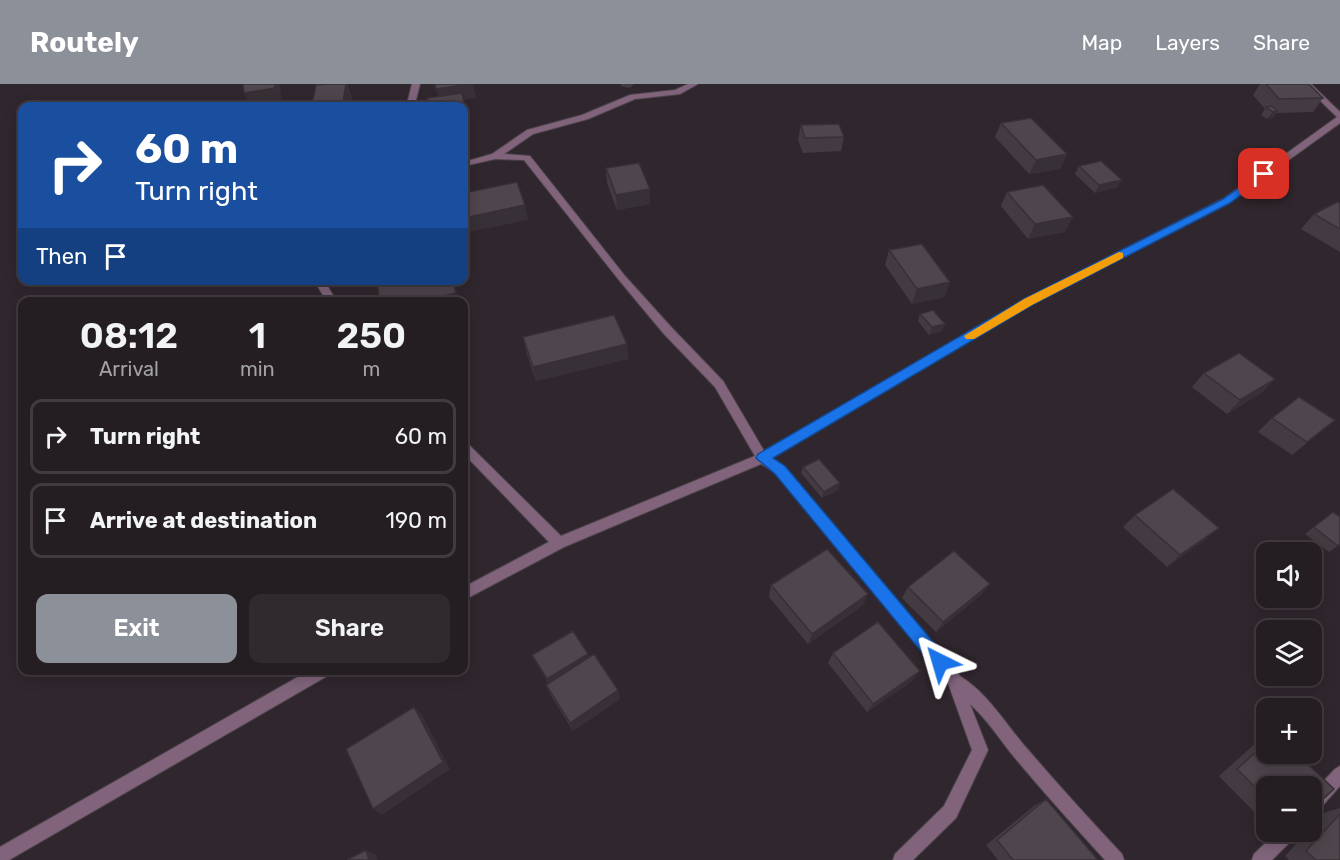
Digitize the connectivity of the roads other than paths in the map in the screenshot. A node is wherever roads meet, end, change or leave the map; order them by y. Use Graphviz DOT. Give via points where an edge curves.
graph roads {
  1 [pos="416,84"];
  2 [pos="694,84"];
  3 [pos="1306,84"];
  4 [pos="412,102"];
  5 [pos="1340,118"];
  6 [pos="495,156"];
  7 [pos="468,162"];
  8 [pos="468,451"];
  9 [pos="762,458"];
  10 [pos="559,543"];
  11 [pos="468,592"];
  12 [pos="315,675"];
  13 [pos="954,679"];
  14 [pos="1340,774"];
  15 [pos="1322,794"];
  16 [pos="1277,842"];
  17 [pos="0,856"];
  18 [pos="901,860"];
  19 [pos="1116,860"];
  20 [pos="1260,860"];
  1 -- 4 [label="street"];
  2 -- 6 [label="street" via="677,92 633,97 585,117 541,128"];
  3 -- 5 [label="street"];
  5 -- 9 [label="street" via="1226,201 1028,302"];
  6 -- 7 [label="street"];
  6 -- 9 [label="street" via="527,158 622,278 719,384"];
  8 -- 10 [label="street"];
  9 -- 10 [label="street"];
  9 -- 13 [label="street" via="780,470"];
  10 -- 11 [label="street"];
  12 -- 17 [label="street"];
  13 -- 18 [label="street" via="980,750 951,812"];
  13 -- 19 [label="street" via="989,711 1051,789"];
  14 -- 15 [label="street"];
  16 -- 20 [label="street"];
}
